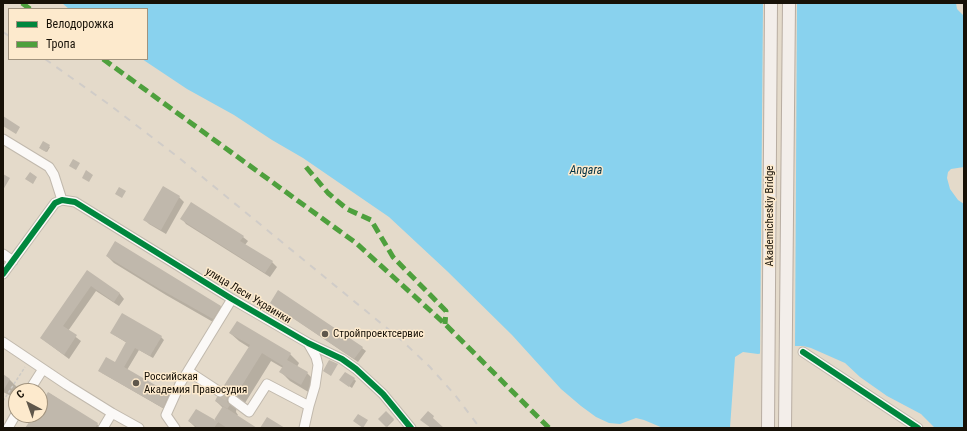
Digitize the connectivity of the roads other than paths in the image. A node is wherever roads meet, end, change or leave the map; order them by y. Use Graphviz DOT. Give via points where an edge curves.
graph roads {
  1 [pos="771,3"];
  2 [pos="788,3"];
  3 [pos="3,139"];
  4 [pos="62,200"];
  5 [pos="3,254"];
  6 [pos="13,260"];
  7 [pos="3,274"];
  8 [pos="232,299"];
  9 [pos="3,342"];
  10 [pos="308,343"];
  11 [pos="803,352"];
  12 [pos="43,369"];
  13 [pos="188,371"];
  14 [pos="34,383"];
  15 [pos="220,392"];
  16 [pos="233,400"];
  17 [pos="309,406"];
  18 [pos="112,413"];
  19 [pos="103,428"];
  20 [pos="139,428"];
  21 [pos="175,428"];
  22 [pos="304,428"];
  23 [pos="411,428"];
  24 [pos="768,428"];
  25 [pos="785,428"];
  26 [pos="918,428"];
  1 -- 24 [label="main road, Akademicheskiy Bridge"];
  2 -- 25 [label="main road, Akademicheskiy Bridge"];
  3 -- 4 [label="street" via="49,167"];
  4 -- 6 [label="street" via="56,203"];
  4 -- 8 [label="street, улица Леси Украинки" via="75,202"];
  5 -- 6 [label="street"];
  6 -- 7 [label="street"];
  8 -- 10 [label="street, улица Леси Украинки"];
  8 -- 13 [label="street"];
  9 -- 12 [label="street"];
  10 -- 17 [label="street" via="318,365"];
  10 -- 23 [label="street, улица Леси Украинки" via="342,359 356,369 383,394"];
  11 -- 26 [label="street"];
  12 -- 14 [label="street"];
  12 -- 18 [label="street"];
  13 -- 15 [label="street"];
  13 -- 21 [label="street" via="166,415"];
  16 -- 17 [label="street" via="249,412 267,384"];
  17 -- 22 [label="street"];
  18 -- 19 [label="street"];
  18 -- 20 [label="street"];
}
